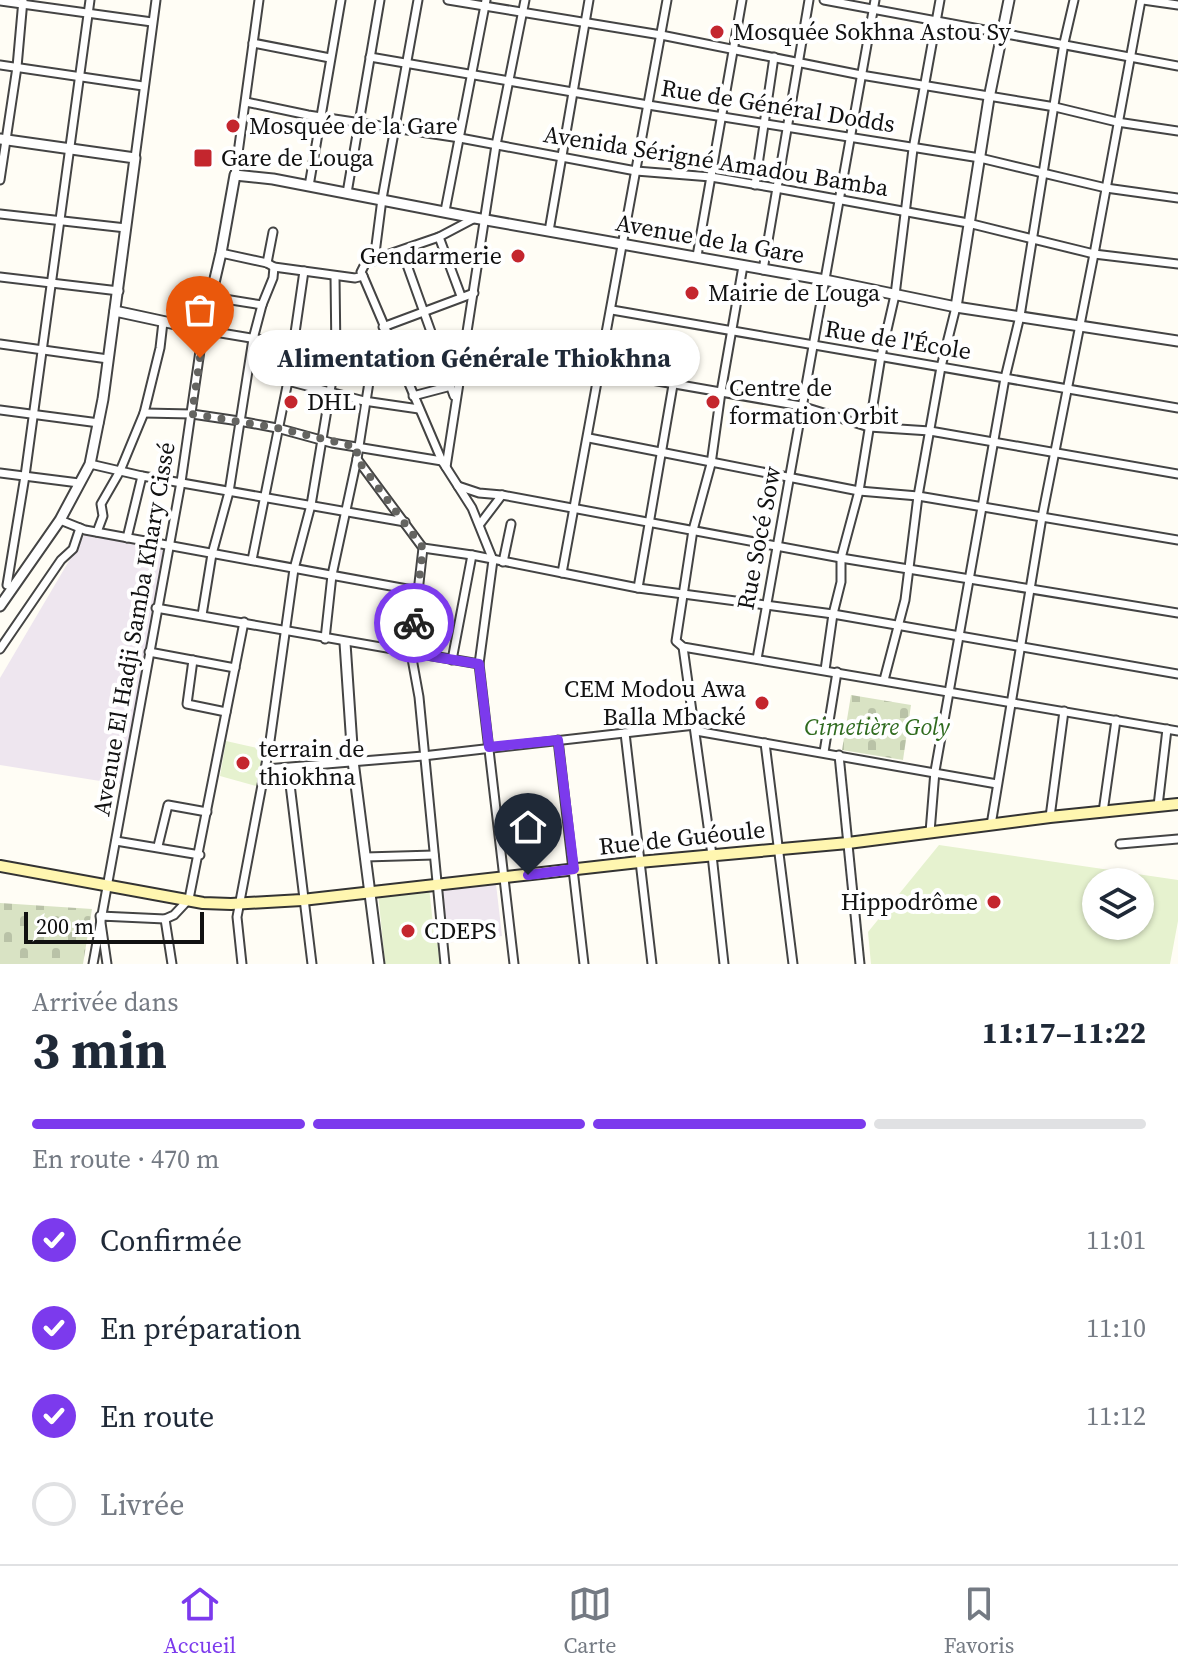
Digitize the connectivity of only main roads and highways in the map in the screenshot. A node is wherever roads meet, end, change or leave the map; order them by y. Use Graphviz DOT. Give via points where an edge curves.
graph roads {
  1 [pos="1178,804"];
  2 [pos="0,866"];
  1 -- 2 [label="main road, Rue de Guéoule" via="302,900 203,903"];
}
